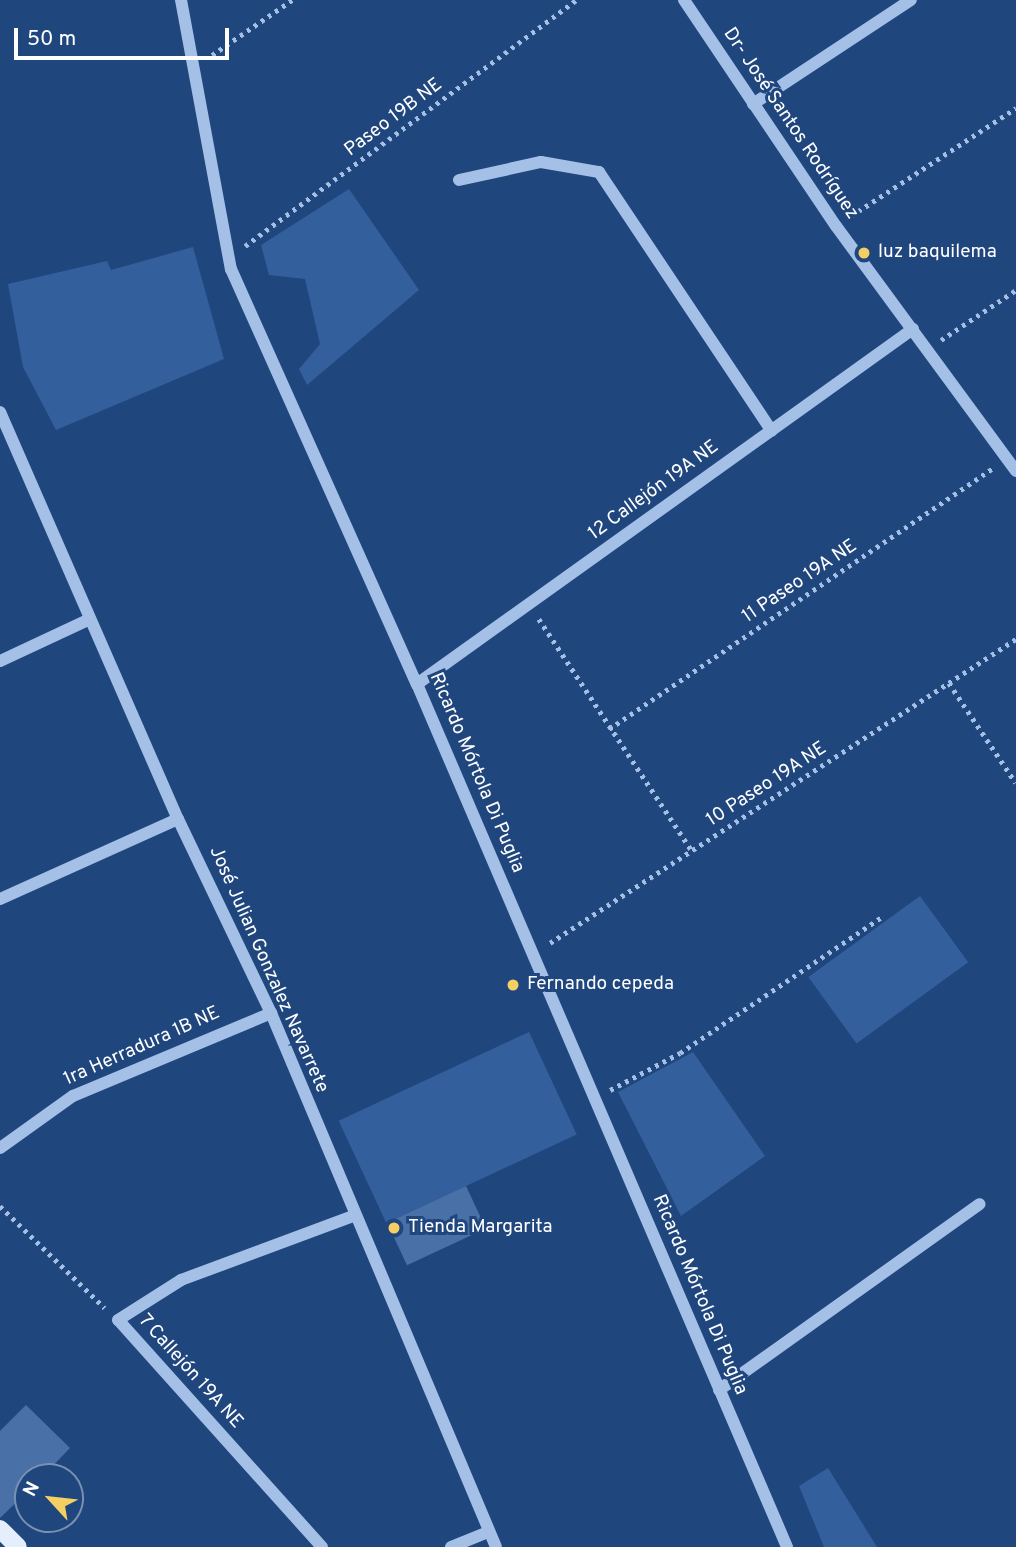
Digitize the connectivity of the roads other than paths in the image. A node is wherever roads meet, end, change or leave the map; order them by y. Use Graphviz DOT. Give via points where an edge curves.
graph roads {
  1 [pos="181,0"];
  2 [pos="684,0"];
  3 [pos="911,0"];
  4 [pos="753,104"];
  5 [pos="459,180"];
  6 [pos="913,329"];
  7 [pos="0,412"];
  8 [pos="772,431"];
  9 [pos="1016,471"];
  10 [pos="88,620"];
  11 [pos="0,661"];
  12 [pos="417,684"];
  13 [pos="178,819"];
  14 [pos="0,899"];
  15 [pos="271,1013"];
  16 [pos="0,1148"];
  17 [pos="980,1204"];
  18 [pos="353,1216"];
  19 [pos="719,1390"];
  20 [pos="0,1529"];
  21 [pos="488,1532"];
  22 [pos="18,1547"];
  23 [pos="322,1547"];
  24 [pos="451,1547"];
  25 [pos="496,1547"];
  26 [pos="787,1547"];
  1 -- 12 [label="street, Ricardo Mórtola Di Puglia" via="229,258"];
  2 -- 4 [label="street, Dr- José Santos Rodríguez"];
  3 -- 4 [label="street"];
  4 -- 6 [label="street, Dr- José Santos Rodríguez"];
  5 -- 8 [label="street" via="541,162 590,166 604,176"];
  6 -- 8 [label="street, 12 Callejón 19A NE"];
  6 -- 9 [label="street, Dr- José Santos Rodríguez"];
  7 -- 10 [label="street, José Julian Gonzalez Navarrete"];
  8 -- 12 [label="street, 12 Callejón 19A NE"];
  10 -- 11 [label="street"];
  10 -- 13 [label="street, José Julian Gonzalez Navarrete"];
  12 -- 19 [label="street, Ricardo Mórtola Di Puglia"];
  13 -- 14 [label="street"];
  13 -- 15 [label="street, José Julian Gonzalez Navarrete"];
  15 -- 16 [label="street, 1ra Herradura 1B NE" via="73,1096"];
  15 -- 18 [label="street, José Julian Gonzalez Navarrete"];
  17 -- 19 [label="street"];
  18 -- 21 [label="street, José Julian Gonzalez Navarrete"];
  18 -- 23 [label="street, 7 Callejón 19A NE" via="181,1280 118,1320"];
  19 -- 26 [label="street, Ricardo Mórtola Di Puglia"];
  20 -- 22 [label="main road"];
  21 -- 24 [label="street"];
  21 -- 25 [label="street, José Julian Gonzalez Navarrete"];
}
